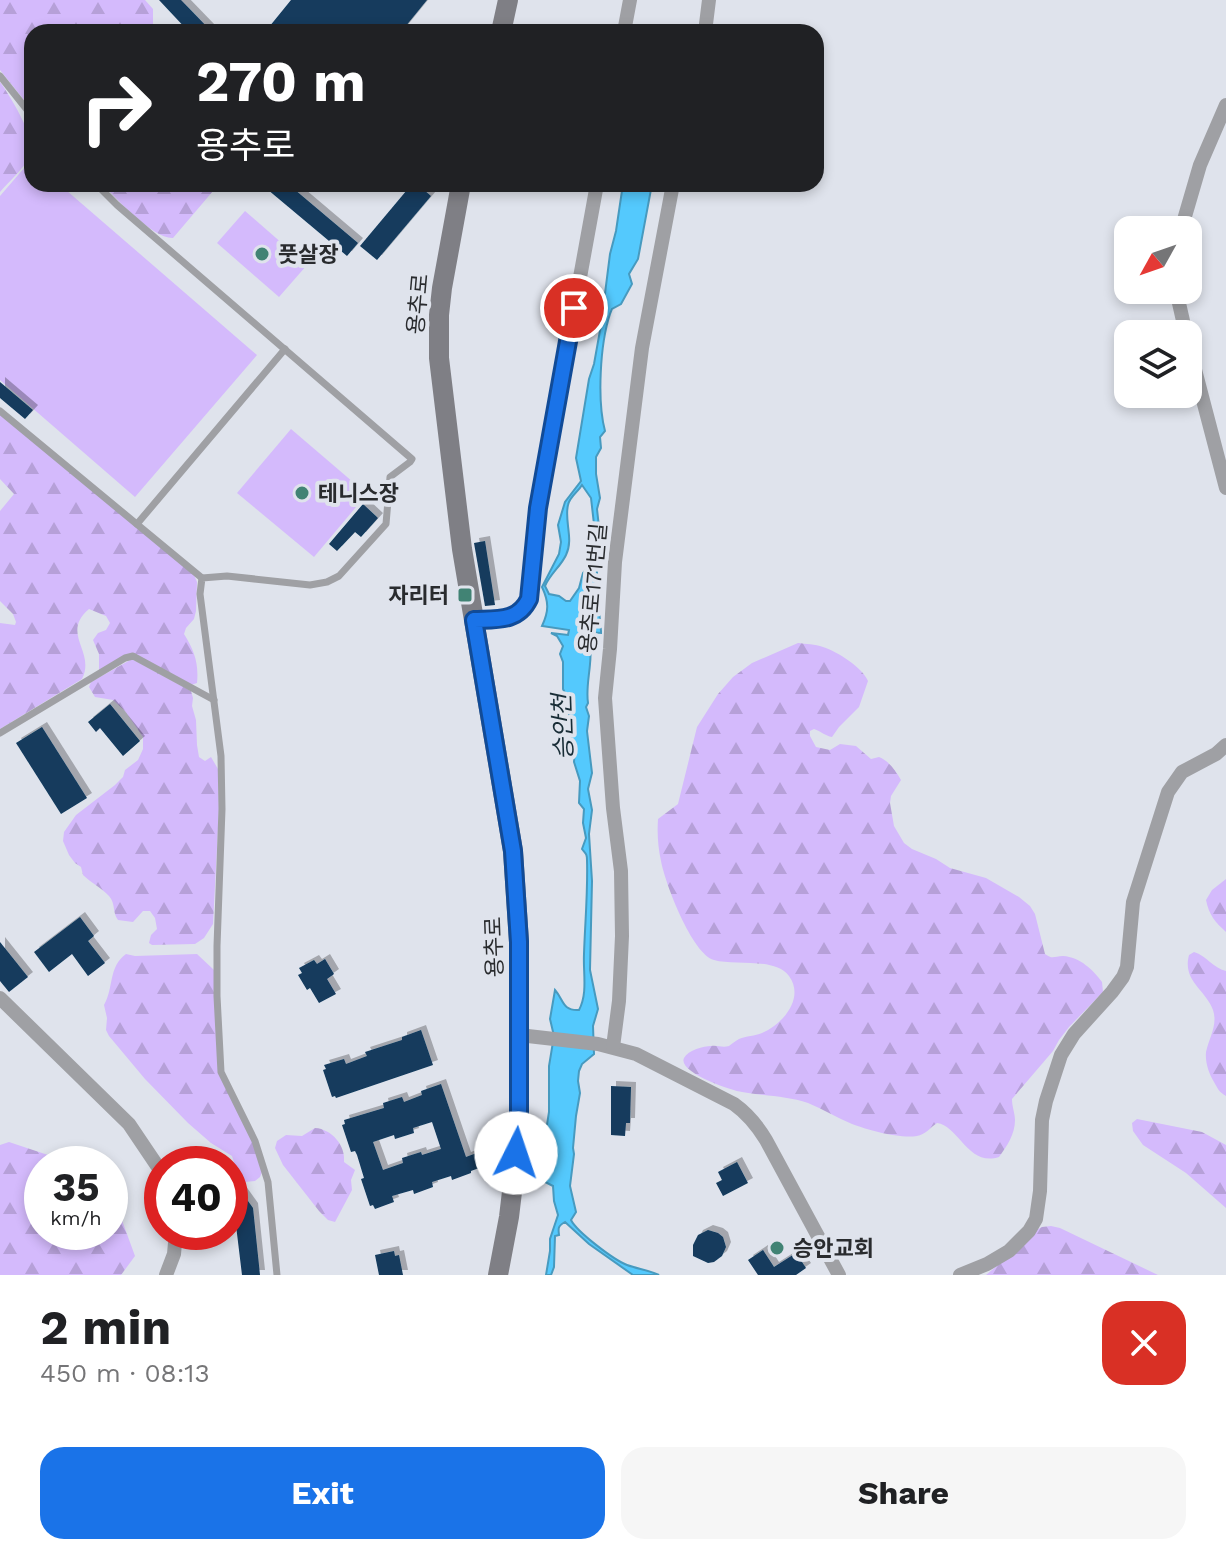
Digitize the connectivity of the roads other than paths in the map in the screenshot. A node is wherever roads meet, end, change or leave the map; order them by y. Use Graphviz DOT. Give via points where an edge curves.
graph roads {
  1 [pos="508,0"];
  2 [pos="630,0"];
  3 [pos="709,0"];
  4 [pos="503,24"];
  5 [pos="626,24"];
  6 [pos="706,24"];
  7 [pos="0,76"];
  8 [pos="1226,105"];
  9 [pos="24,106"];
  10 [pos="104,192"];
  11 [pos="460,192"];
  12 [pos="596,192"];
  13 [pos="671,192"];
  14 [pos="1185,216"];
  15 [pos="285,349"];
  16 [pos="1202,396"];
  17 [pos="0,411"];
  18 [pos="1226,488"];
  19 [pos="137,524"];
  20 [pos="202,578"];
  21 [pos="474,620"];
  22 [pos="214,700"];
  23 [pos="0,733"];
  24 [pos="1226,745"];
  25 [pos="0,998"];
  26 [pos="527,1036"];
  27 [pos="605,1045"];
  28 [pos="144,1148"];
  29 [pos="174,1250"];
  30 [pos="166,1275"];
  31 [pos="277,1275"];
  32 [pos="498,1275"];
  33 [pos="839,1275"];
  34 [pos="960,1275"];
  1 -- 4 [label="street"];
  2 -- 5 [label="street"];
  3 -- 6 [label="street"];
  7 -- 9 [label="lane"];
  8 -- 14 [label="street"];
  10 -- 15 [label="lane"];
  11 -- 21 [label="street, 용추로" via="438,336"];
  12 -- 21 [label="street" via="538,508 529,599 516,615"];
  13 -- 27 [label="street, 용추로171번길" via="642,348 615,562 605,698 621,871 622,949 619,1001"];
  15 -- 19 [label="lane"];
  15 -- 20 [label="lane" via="412,459 390,477 386,524 334,579 310,585"];
  16 -- 18 [label="street"];
  17 -- 19 [label="lane"];
  19 -- 20 [label="lane"];
  20 -- 22 [label="lane"];
  21 -- 26 [label="street, 용추로" via="513,851"];
  22 -- 23 [label="lane" via="133,656"];
  22 -- 31 [label="lane" via="222,796 217,946 221,1072 255,1141 268,1182"];
  24 -- 34 [label="street" via="1182,772 1168,792 1133,902 1123,977 1061,1055 1042,1120 1036,1219 1009,1251"];
  25 -- 28 [label="street" via="121,1116"];
  26 -- 27 [label="street"];
  26 -- 32 [label="street, 용추로"];
  27 -- 33 [label="street" via="636,1054 750,1117"];
  29 -- 30 [label="street"];
}
